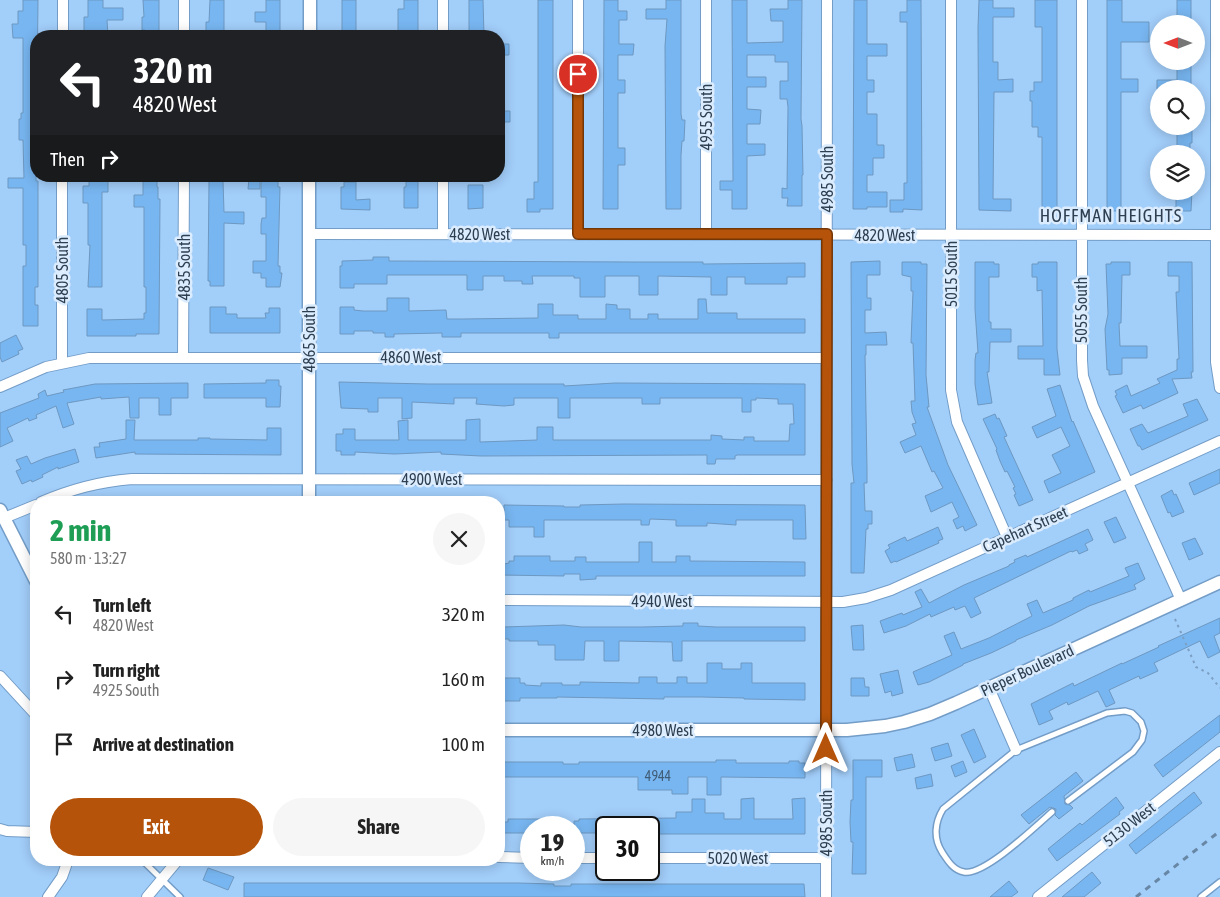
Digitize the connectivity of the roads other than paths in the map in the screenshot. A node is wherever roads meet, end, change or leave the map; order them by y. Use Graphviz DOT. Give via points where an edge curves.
graph roads {
  1 [pos="63,0"];
  2 [pos="184,0"];
  3 [pos="310,0"];
  4 [pos="443,0"];
  5 [pos="578,0"];
  6 [pos="706,0"];
  7 [pos="827,0"];
  8 [pos="951,0"];
  9 [pos="1082,0"];
  10 [pos="1216,0"];
  11 [pos="63,30"];
  12 [pos="184,30"];
  13 [pos="310,30"];
  14 [pos="443,30"];
  15 [pos="62,182"];
  16 [pos="184,182"];
  17 [pos="309,182"];
  18 [pos="443,182"];
  19 [pos="309,234"];
  20 [pos="443,234"];
  21 [pos="578,234"];
  22 [pos="706,234"];
  23 [pos="827,234"];
  24 [pos="951,235"];
  25 [pos="1081,235"];
  26 [pos="1218,235"];
  27 [pos="184,357"];
  28 [pos="309,357"];
  29 [pos="826,358"];
  30 [pos="62,363"];
  31 [pos="0,387"];
  32 [pos="1220,388"];
  33 [pos="1220,441"];
  34 [pos="309,479"];
  35 [pos="827,480"];
  36 [pos="1128,483"];
  37 [pos="55,496"];
  38 [pos="309,496"];
  39 [pos="30,507"];
  40 [pos="2,514"];
  41 [pos="1007,538"];
  42 [pos="30,569"];
  43 [pos="1220,582"];
  44 [pos="505,600"];
  45 [pos="1181,600"];
  46 [pos="826,601"];
  47 [pos="0,676"];
  48 [pos="989,688"];
  49 [pos="30,708"];
  50 [pos="505,730"];
  51 [pos="827,730"];
  52 [pos="1016,750"];
  53 [pos="1220,752"];
  54 [pos="1068,801"];
  55 [pos="1052,812"];
  56 [pos="0,829"];
  57 [pos="30,832"];
  58 [pos="505,858"];
  59 [pos="520,858"];
  60 [pos="660,858"];
  61 [pos="826,858"];
  62 [pos="66,866"];
  63 [pos="148,866"];
  64 [pos="173,866"];
  65 [pos="161,880"];
  66 [pos="1220,882"];
  67 [pos="48,897"];
  68 [pos="147,897"];
  69 [pos="180,897"];
  70 [pos="826,897"];
  71 [pos="1038,897"];
  72 [pos="1201,897"];
  1 -- 11 [label="street"];
  2 -- 12 [label="street"];
  3 -- 13 [label="street"];
  4 -- 14 [label="street"];
  5 -- 21 [label="street"];
  6 -- 22 [label="street, 4955 South"];
  7 -- 23 [label="street, 4985 South"];
  8 -- 24 [label="street, 5015 South"];
  9 -- 25 [label="street, 5055 South"];
  10 -- 26 [label="street"];
  15 -- 30 [label="street, 4805 South"];
  16 -- 27 [label="street, 4835 South"];
  17 -- 19 [label="street, 4865 South"];
  18 -- 20 [label="street"];
  19 -- 20 [label="street, 4820 West"];
  19 -- 28 [label="street, 4865 South"];
  20 -- 21 [label="street, 4820 West"];
  21 -- 22 [label="street, 4820 West"];
  22 -- 23 [label="street, 4820 West"];
  23 -- 24 [label="street, 4820 West"];
  23 -- 29 [label="street, 4985 South"];
  24 -- 25 [label="street, 4820 West"];
  24 -- 41 [label="street, 5015 South" via="950,390 968,448"];
  25 -- 26 [label="street, 4820 West"];
  25 -- 36 [label="street, 5055 South" via="1083,376"];
  26 -- 32 [label="street" via="1216,362"];
  27 -- 28 [label="street, 4860 West"];
  27 -- 30 [label="street, 4860 West" via="89,358"];
  28 -- 29 [label="street, 4860 West"];
  28 -- 34 [label="street, 4865 South"];
  29 -- 35 [label="street, 4985 South"];
  30 -- 31 [label="street, 4860 West"];
  33 -- 36 [label="street, Capehart Street"];
  34 -- 35 [label="street, 4900 West"];
  34 -- 37 [label="street, 4900 West" via="123,480 96,483"];
  34 -- 38 [label="street, 4865 South"];
  35 -- 46 [label="street, 4985 South"];
  36 -- 41 [label="street, Capehart Street"];
  36 -- 45 [label="street, 5055 South"];
  39 -- 40 [label="street"];
  40 -- 42 [label="street"];
  41 -- 46 [label="street, Capehart Street" via="891,590 843,602"];
  43 -- 45 [label="street, Pieper Boulevard"];
  44 -- 46 [label="street, 4940 West"];
  45 -- 48 [label="street, Pieper Boulevard"];
  46 -- 51 [label="street, 4985 South"];
  47 -- 49 [label="street"];
  48 -- 51 [label="street, Pieper Boulevard" via="904,722"];
  48 -- 52 [label="street"];
  50 -- 51 [label="street, 4980 West"];
  51 -- 61 [label="street, 4985 South"];
  52 -- 54 [label="lane" via="1107,713 1132,713 1141,722 1142,740 1133,752"];
  52 -- 55 [label="lane" via="943,808 937,819 936,835 940,850 953,868 965,873 976,871 992,862"];
  53 -- 71 [label="street, 5130 West"];
  56 -- 57 [label="street"];
  58 -- 59 [label="street"];
  60 -- 61 [label="street, 5020 West"];
  61 -- 70 [label="street, 4985 South"];
  62 -- 67 [label="street"];
  63 -- 65 [label="lane"];
  64 -- 65 [label="street"];
  65 -- 68 [label="street"];
  65 -- 69 [label="lane"];
  66 -- 72 [label="lane"];
}
